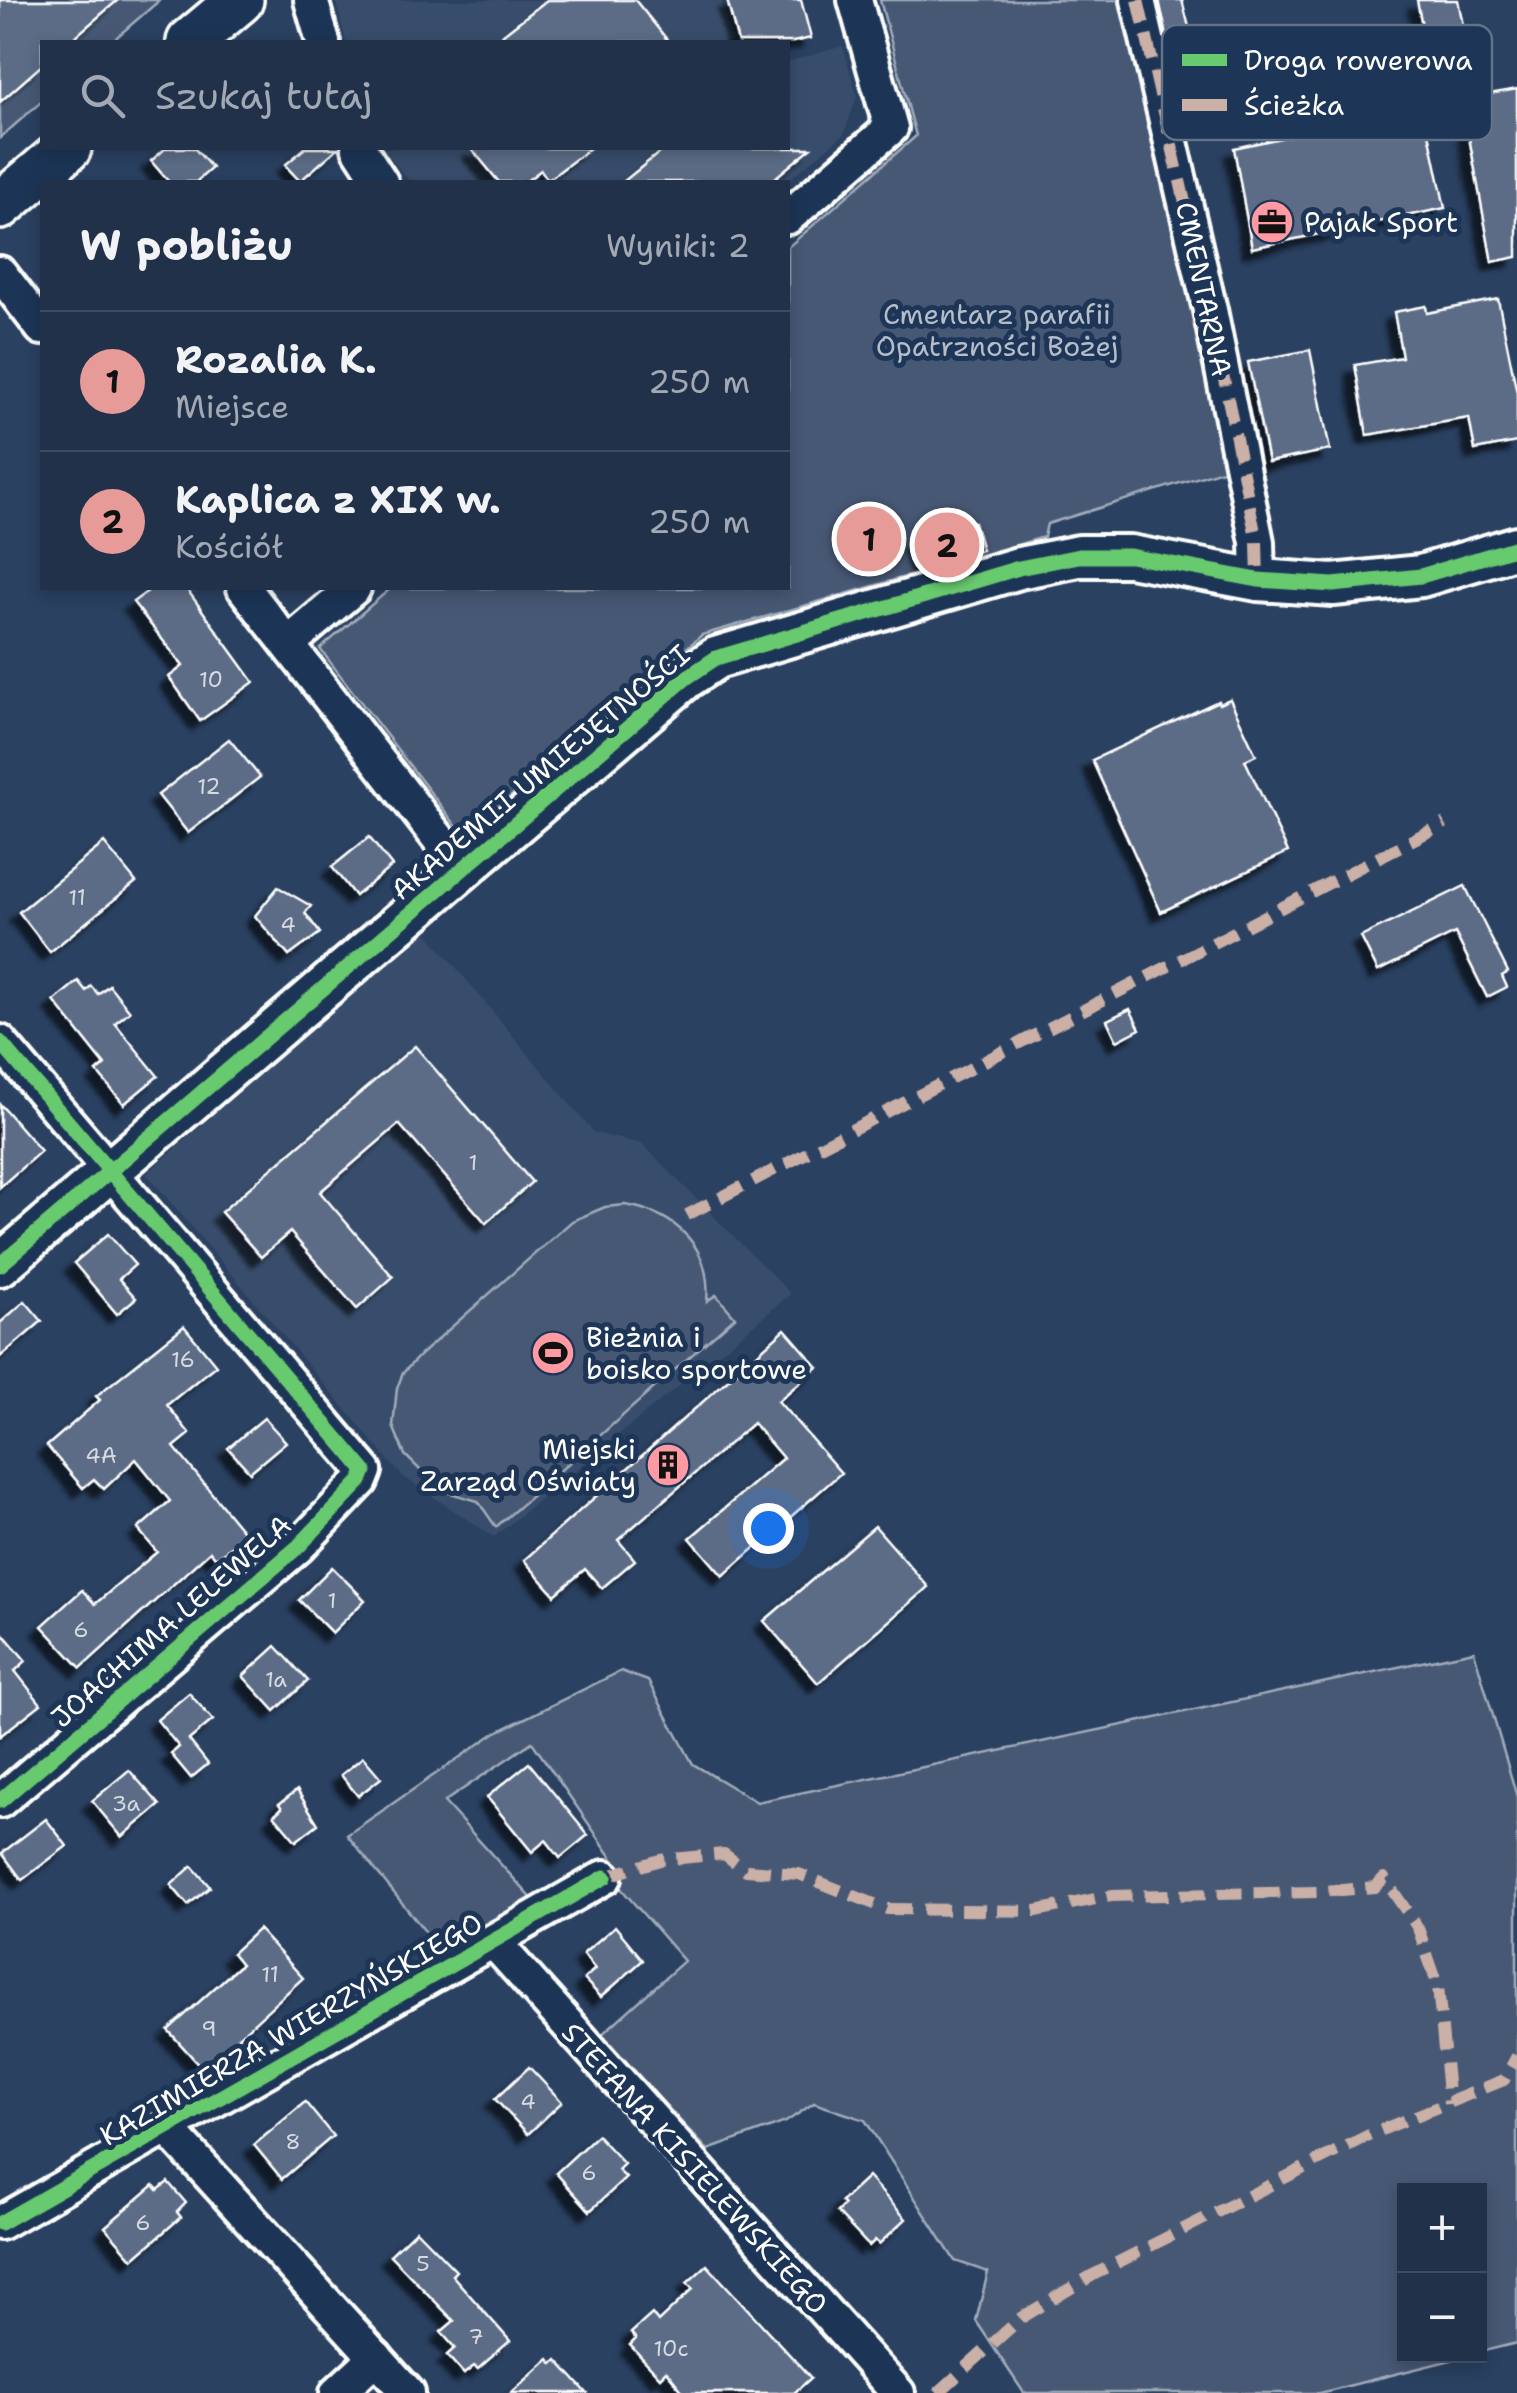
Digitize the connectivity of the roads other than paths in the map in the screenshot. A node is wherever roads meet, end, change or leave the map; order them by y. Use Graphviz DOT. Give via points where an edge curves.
graph roads {
  1 [pos="240,0"];
  2 [pos="311,0"];
  3 [pos="856,0"];
  4 [pos="1138,0"];
  5 [pos="192,40"];
  6 [pos="321,40"];
  7 [pos="1162,104"];
  8 [pos="1170,140"];
  9 [pos="66,150"];
  10 [pos="360,150"];
  11 [pos="380,180"];
  12 [pos="0,206"];
  13 [pos="790,215"];
  14 [pos="0,273"];
  15 [pos="40,325"];
  16 [pos="1517,547"];
  17 [pos="1258,580"];
  18 [pos="246,590"];
  19 [pos="352,590"];
  20 [pos="288,644"];
  21 [pos="463,870"];
  22 [pos="0,1042"];
  23 [pos="109,1170"];
  24 [pos="0,1265"];
  25 [pos="0,1802"];
  26 [pos="605,1876"];
  27 [pos="494,1942"];
  28 [pos="167,2128"];
  29 [pos="0,2224"];
  30 [pos="376,2356"];
  31 [pos="337,2393"];
  32 [pos="408,2393"];
  33 [pos="898,2393"];
  1 -- 5 [label="main road"];
  2 -- 6 [label="street"];
  3 -- 13 [label="street" via="890,128"];
  4 -- 7 [label="street, CMENTARNA"];
  8 -- 17 [label="street, CMENTARNA" via="1257,542"];
  9 -- 12 [label="main road"];
  10 -- 11 [label="street"];
  14 -- 15 [label="street"];
  16 -- 17 [label="street, AKADEMII UMIEJĘTNOŚCI" via="1372,584"];
  17 -- 21 [label="street, AKADEMII UMIEJĘTNOŚCI" via="1130,556 1079,556 752,644 686,678"];
  18 -- 20 [label="street"];
  19 -- 20 [label="street"];
  20 -- 21 [label="street"];
  21 -- 23 [label="street, AKADEMII UMIEJĘTNOŚCI"];
  22 -- 23 [label="street"];
  23 -- 24 [label="street, AKADEMII UMIEJĘTNOŚCI"];
  23 -- 25 [label="street, JOACHIMA LELEWELA" via="366,1471 299,1546"];
  26 -- 27 [label="street, KAZIMIERZA WIERZYŃSKIEGO"];
  27 -- 28 [label="street, KAZIMIERZA WIERZYŃSKIEGO"];
  27 -- 33 [label="street, STEFANA KISIELEWSKIEGO"];
  28 -- 29 [label="street, KAZIMIERZA WIERZYŃSKIEGO"];
  28 -- 30 [label="street"];
  30 -- 31 [label="street"];
  30 -- 32 [label="street"];
}
